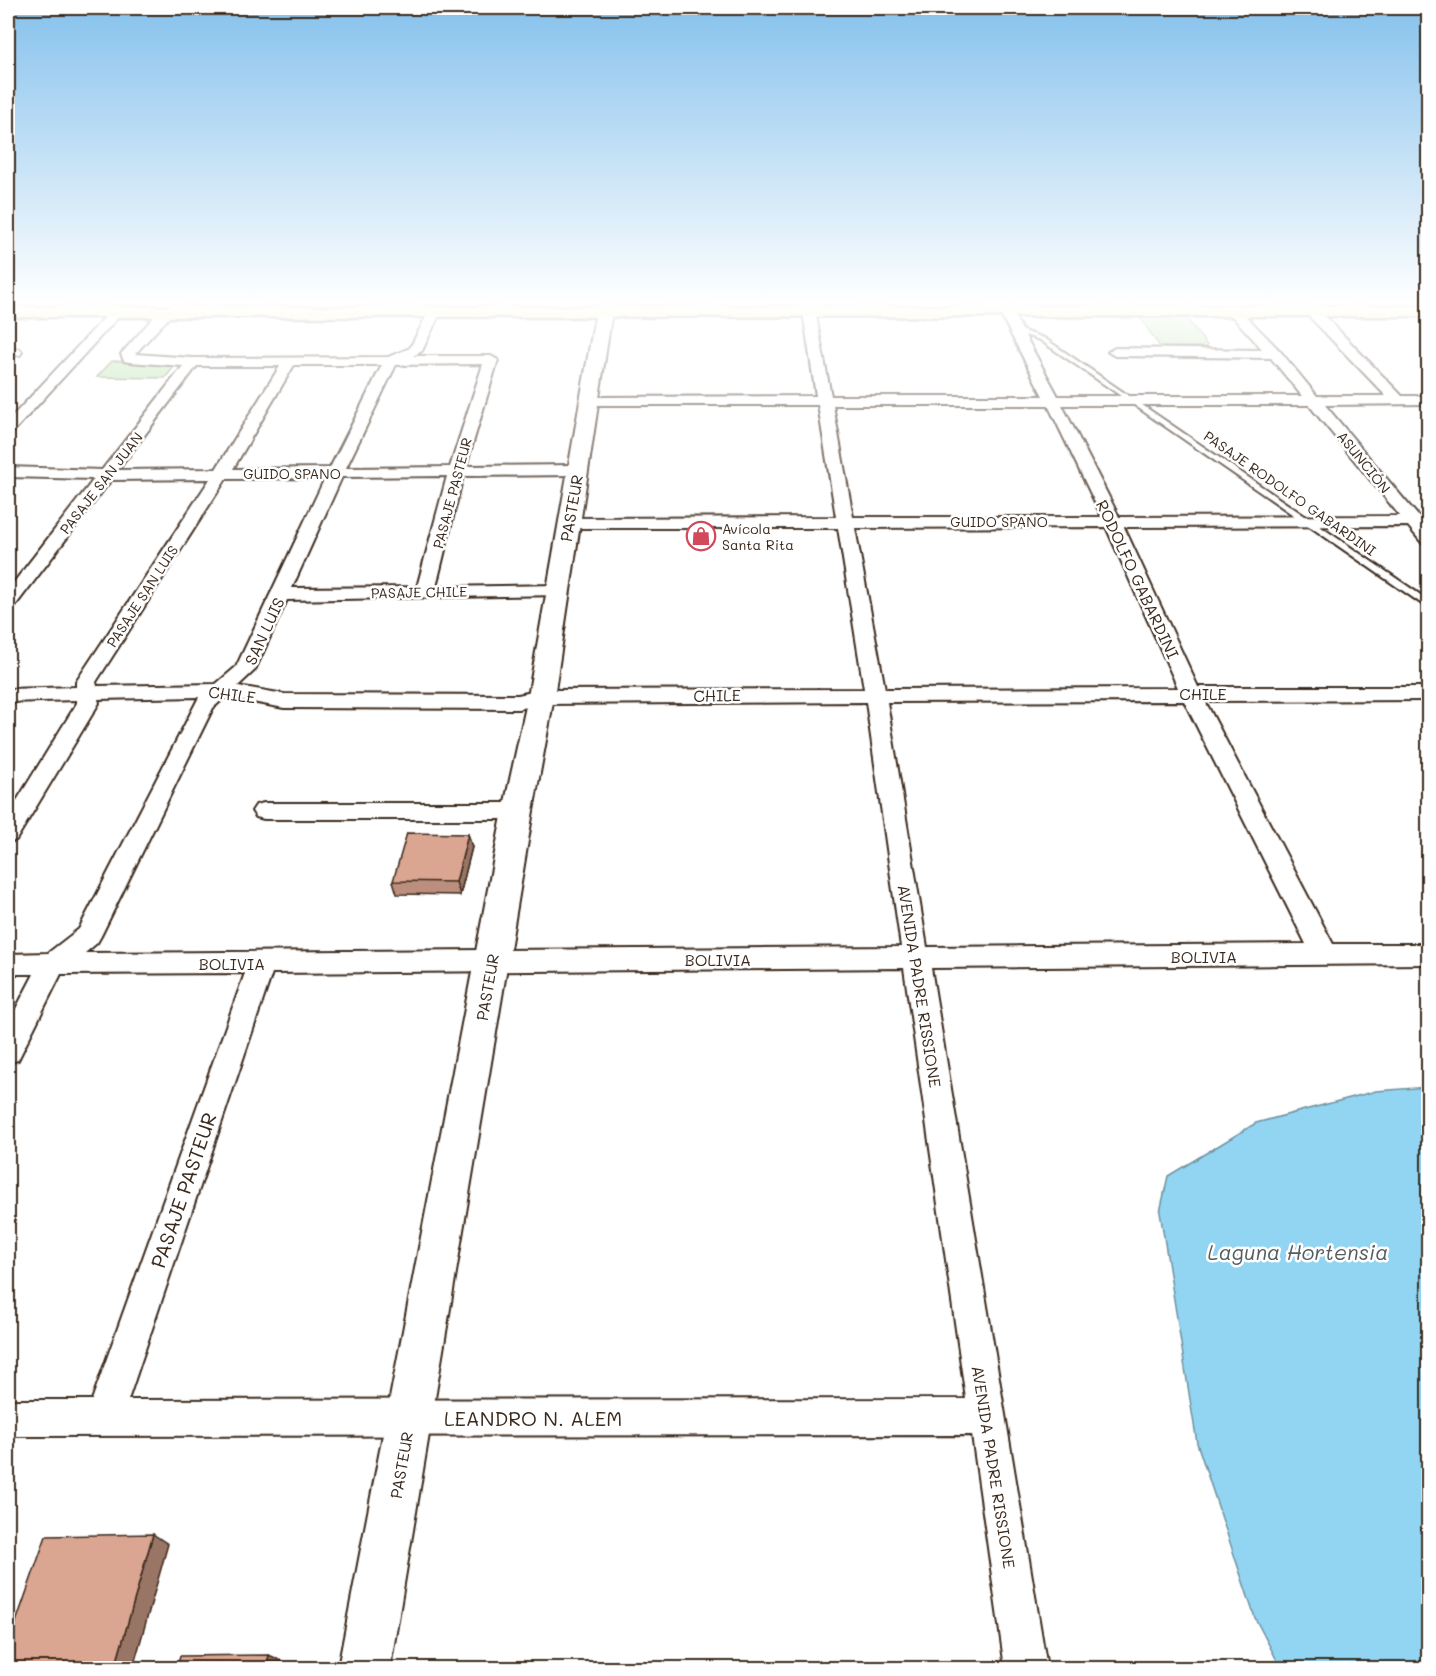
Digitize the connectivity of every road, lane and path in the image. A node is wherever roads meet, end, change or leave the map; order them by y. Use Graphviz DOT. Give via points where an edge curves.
graph roads {
  1 [pos="47,383"];
  2 [pos="177,383"];
  3 [pos="277,383"];
  4 [pos="380,383"];
  5 [pos="483,383"];
  6 [pos="593,383"];
  7 [pos="823,383"];
  8 [pos="1043,383"];
  9 [pos="1108,383"];
  10 [pos="1299,383"];
  11 [pos="1382,383"];
  12 [pos="826,400"];
  13 [pos="1398,400"];
  14 [pos="1428,400"];
  15 [pos="591,401"];
  16 [pos="1053,401"];
  17 [pos="1135,401"];
  18 [pos="1314,401"];
  19 [pos="8,412"];
  20 [pos="24,412"];
  21 [pos="8,429"];
  22 [pos="578,470"];
  23 [pos="8,472"];
  24 [pos="336,472"];
  25 [pos="456,472"];
  26 [pos="109,473"];
  27 [pos="220,473"];
  28 [pos="1112,520"];
  29 [pos="1305,520"];
  30 [pos="1420,521"];
  31 [pos="845,522"];
  32 [pos="569,523"];
  33 [pos="1428,539"];
  34 [pos="8,567"];
  35 [pos="35,567"];
  36 [pos="556,591"];
  37 [pos="425,592"];
  38 [pos="282,594"];
  39 [pos="8,602"];
  40 [pos="1428,604"];
  41 [pos="221,690"];
  42 [pos="87,693"];
  43 [pos="875,693"];
  44 [pos="1191,693"];
  45 [pos="1428,693"];
  46 [pos="8,695"];
  47 [pos="541,697"];
  48 [pos="264,811"];
  49 [pos="518,811"];
  50 [pos="8,834"];
  51 [pos="1428,954"];
  52 [pos="1325,955"];
  53 [pos="916,958"];
  54 [pos="492,961"];
  55 [pos="262,962"];
  56 [pos="8,964"];
  57 [pos="53,964"];
  58 [pos="8,1051"];
  59 [pos="104,1417"];
  60 [pos="986,1417"];
  61 [pos="8,1418"];
  62 [pos="409,1419"];
  63 [pos="364,1668"];
  64 [pos="1026,1668"];
  1 -- 20 [label="street"];
  2 -- 26 [label="street, PASAJE SAN JUAN"];
  3 -- 27 [label="street, PASAJE SAN LUIS"];
  4 -- 24 [label="street, SAN LUIS"];
  5 -- 25 [label="street, PASAJE PASTEUR"];
  6 -- 15 [label="street, PASTEUR"];
  7 -- 12 [label="street, AVENIDA PADRE RISSIONE"];
  8 -- 16 [label="street, RODOLFO GABARDINI"];
  9 -- 17 [label="lane, PASAJE RODOLFO GABARDINI"];
  10 -- 18 [label="street, ASUNCIÓN"];
  11 -- 13 [label="street"];
  12 -- 15 [label="street"];
  12 -- 16 [label="street"];
  12 -- 31 [label="street, AVENIDA PADRE RISSIONE"];
  13 -- 14 [label="street"];
  13 -- 18 [label="street"];
  15 -- 22 [label="street, PASTEUR"];
  16 -- 17 [label="street"];
  16 -- 28 [label="street, RODOLFO GABARDINI"];
  17 -- 18 [label="street"];
  17 -- 29 [label="lane, PASAJE RODOLFO GABARDINI"];
  18 -- 30 [label="street, ASUNCIÓN"];
  19 -- 20 [label="street"];
  20 -- 21 [label="street"];
  22 -- 25 [label="street, GUIDO SPANO"];
  22 -- 32 [label="street, PASTEUR"];
  23 -- 26 [label="street, GUIDO SPANO"];
  24 -- 25 [label="street, GUIDO SPANO"];
  24 -- 27 [label="street, GUIDO SPANO"];
  24 -- 38 [label="street, SAN LUIS"];
  25 -- 37 [label="street, PASAJE PASTEUR"];
  26 -- 27 [label="street, GUIDO SPANO"];
  26 -- 35 [label="street, PASAJE SAN JUAN"];
  27 -- 42 [label="street, PASAJE SAN LUIS" via="86,682"];
  28 -- 29 [label="street, GUIDO SPANO"];
  28 -- 31 [label="street, GUIDO SPANO"];
  28 -- 44 [label="street, RODOLFO GABARDINI"];
  29 -- 30 [label="street, GUIDO SPANO"];
  29 -- 40 [label="lane, PASAJE RODOLFO GABARDINI"];
  30 -- 33 [label="street, ASUNCIÓN"];
  31 -- 32 [label="street, GUIDO SPANO"];
  31 -- 43 [label="street, AVENIDA PADRE RISSIONE"];
  32 -- 36 [label="street, PASTEUR"];
  34 -- 35 [label="street"];
  35 -- 39 [label="street, PASAJE SAN JUAN"];
  36 -- 37 [label="street, PASAJE CHILE"];
  36 -- 47 [label="street, PASTEUR"];
  37 -- 38 [label="street, PASAJE CHILE"];
  38 -- 41 [label="street, SAN LUIS" via="245,670"];
  41 -- 42 [label="street, CHILE"];
  41 -- 47 [label="street, CHILE" via="284,700 518,702"];
  41 -- 57 [label="street, SAN LUIS" via="204,704 88,936"];
  42 -- 46 [label="street, CHILE"];
  42 -- 50 [label="street, PASAJE SAN LUIS" via="88,703"];
  43 -- 44 [label="street, CHILE"];
  43 -- 47 [label="street, CHILE"];
  43 -- 53 [label="street, AVENIDA PADRE RISSIONE"];
  44 -- 45 [label="street, CHILE"];
  44 -- 52 [label="street, RODOLFO GABARDINI"];
  47 -- 49 [label="street, PASTEUR"];
  48 -- 49 [label="street"];
  49 -- 54 [label="street, PASTEUR"];
  51 -- 52 [label="street, BOLIVIA"];
  52 -- 53 [label="street, BOLIVIA"];
  53 -- 54 [label="street, BOLIVIA"];
  53 -- 60 [label="street, AVENIDA PADRE RISSIONE"];
  54 -- 55 [label="street, BOLIVIA"];
  54 -- 62 [label="street, PASTEUR"];
  55 -- 57 [label="street, BOLIVIA"];
  55 -- 59 [label="street, PASAJE PASTEUR"];
  56 -- 57 [label="street, BOLIVIA"];
  57 -- 58 [label="street, SAN LUIS"];
  59 -- 61 [label="street, LEANDRO N. ALEM"];
  59 -- 62 [label="street, LEANDRO N. ALEM"];
  60 -- 62 [label="street, LEANDRO N. ALEM"];
  60 -- 64 [label="street, AVENIDA PADRE RISSIONE"];
  62 -- 63 [label="street, PASTEUR"];
}
